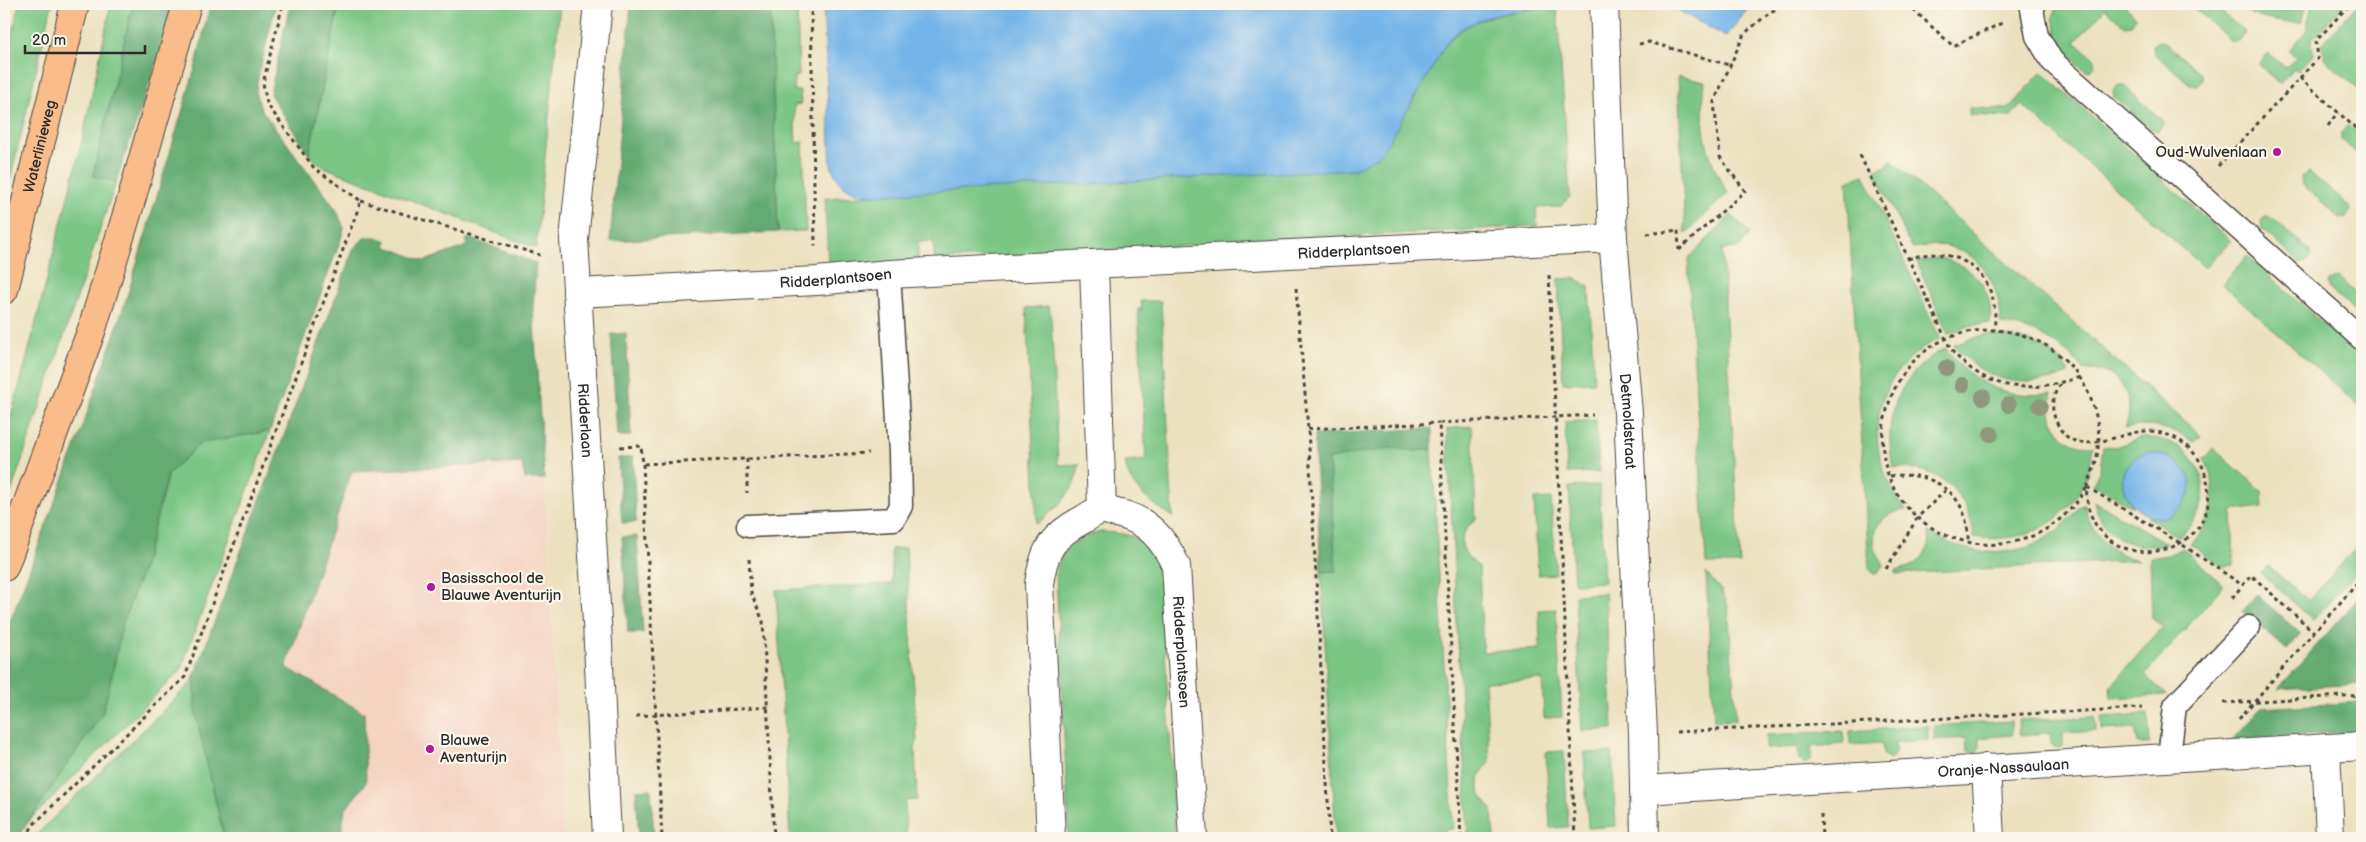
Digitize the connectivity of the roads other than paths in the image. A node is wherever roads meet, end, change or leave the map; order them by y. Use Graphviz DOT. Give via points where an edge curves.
graph roads {
  1 [pos="75,4"];
  2 [pos="186,4"];
  3 [pos="598,4"];
  4 [pos="1604,4"];
  5 [pos="2033,6"];
  6 [pos="1613,238"];
  7 [pos="1094,265"];
  8 [pos="889,274"];
  9 [pos="4,290"];
  10 [pos="577,293"];
  11 [pos="2362,339"];
  12 [pos="1102,510"];
  13 [pos="748,526"];
  14 [pos="4,567"];
  15 [pos="2249,627"];
  16 [pos="2362,746"];
  17 [pos="2326,748"];
  18 [pos="2169,758"];
  19 [pos="1986,768"];
  20 [pos="1644,790"];
  21 [pos="607,838"];
  22 [pos="1051,838"];
  23 [pos="1193,838"];
  24 [pos="1645,838"];
  25 [pos="1990,838"];
  26 [pos="2330,838"];
  1 -- 9 [label="main road, Waterlinieweg"];
  2 -- 14 [label="main road" via="92,329"];
  3 -- 10 [label="street, Ridderlaan" via="574,239"];
  4 -- 6 [label="street, Detmoldstraat"];
  5 -- 11 [label="lane" via="2037,36 2052,61"];
  6 -- 7 [label="street, Ridderplantsoen"];
  6 -- 20 [label="street, Detmoldstraat" via="1628,414"];
  7 -- 8 [label="street, Ridderplantsoen"];
  7 -- 12 [label="street"];
  8 -- 10 [label="street, Ridderplantsoen" via="817,281"];
  8 -- 13 [label="lane" via="900,452 901,506 894,519"];
  10 -- 21 [label="street, Ridderlaan"];
  12 -- 22 [label="street" via="1074,524 1053,541 1042,560 1038,584"];
  12 -- 23 [label="street, Ridderplantsoen" via="1127,515 1153,529 1168,548 1176,566"];
  15 -- 18 [label="lane" via="2175,706"];
  16 -- 17 [label="street, Oranje-Nassaulaan"];
  17 -- 18 [label="street, Oranje-Nassaulaan"];
  17 -- 26 [label="street"];
  18 -- 19 [label="street, Oranje-Nassaulaan"];
  19 -- 20 [label="street, Oranje-Nassaulaan"];
  19 -- 25 [label="street"];
  20 -- 24 [label="street, Detmoldstraat"];
}
